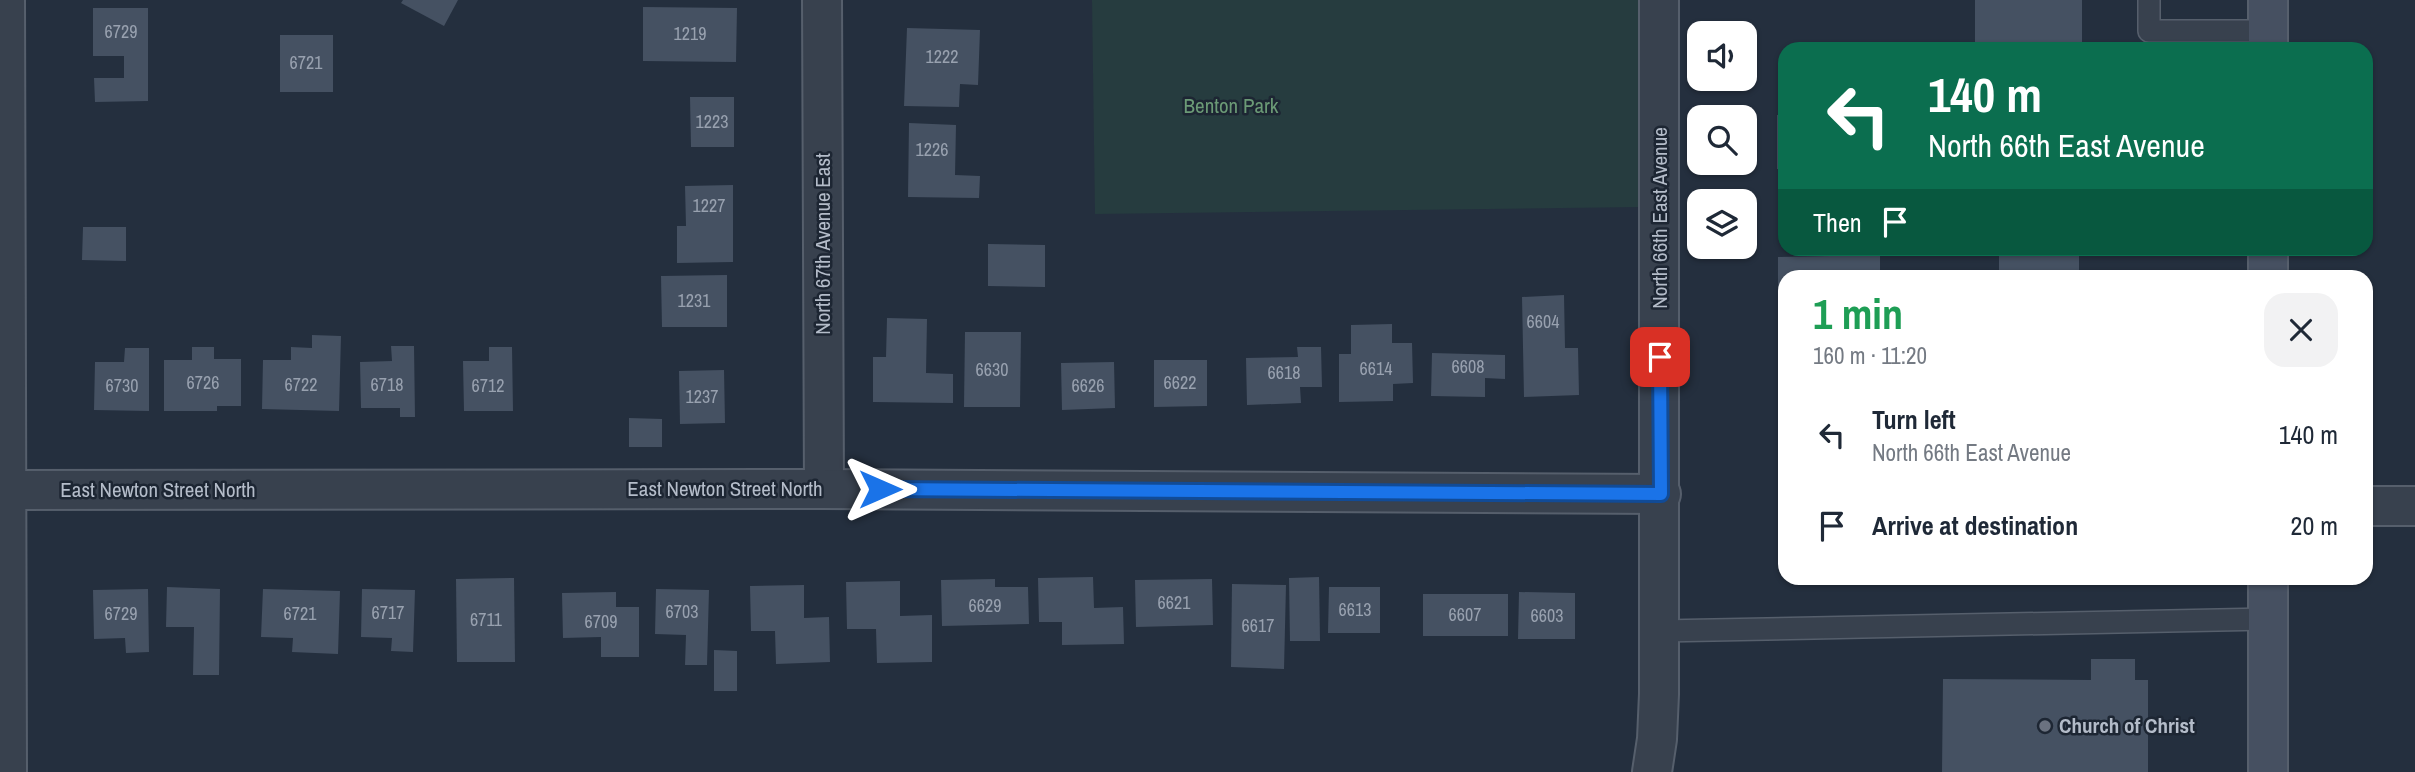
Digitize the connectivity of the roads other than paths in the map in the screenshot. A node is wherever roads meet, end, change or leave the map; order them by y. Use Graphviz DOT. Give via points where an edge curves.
graph roads {
  1 [pos="5,0"];
  2 [pos="822,0"];
  3 [pos="1659,0"];
  4 [pos="2149,0"];
  5 [pos="2268,27"];
  6 [pos="824,489"];
  7 [pos="3,490"];
  8 [pos="1661,494"];
  9 [pos="2373,506"];
  10 [pos="2415,506"];
  11 [pos="2268,585"];
  12 [pos="2268,619"];
  13 [pos="1660,631"];
  14 [pos="7,772"];
  15 [pos="1652,772"];
  16 [pos="2268,772"];
  1 -- 7 [label="street"];
  2 -- 6 [label="street, North 67th Avenue East"];
  3 -- 8 [label="street, North 66th East Avenue"];
  4 -- 5 [label="lane" via="2148,31"];
  6 -- 7 [label="street, East Newton Street North"];
  6 -- 8 [label="street, East Newton Street North"];
  7 -- 14 [label="street"];
  8 -- 13 [label="street, North 66th East Avenue"];
  9 -- 10 [label="street"];
  11 -- 12 [label="main road"];
  12 -- 13 [label="lane"];
  12 -- 16 [label="main road"];
  13 -- 15 [label="street, North 66th East Avenue"];
}
